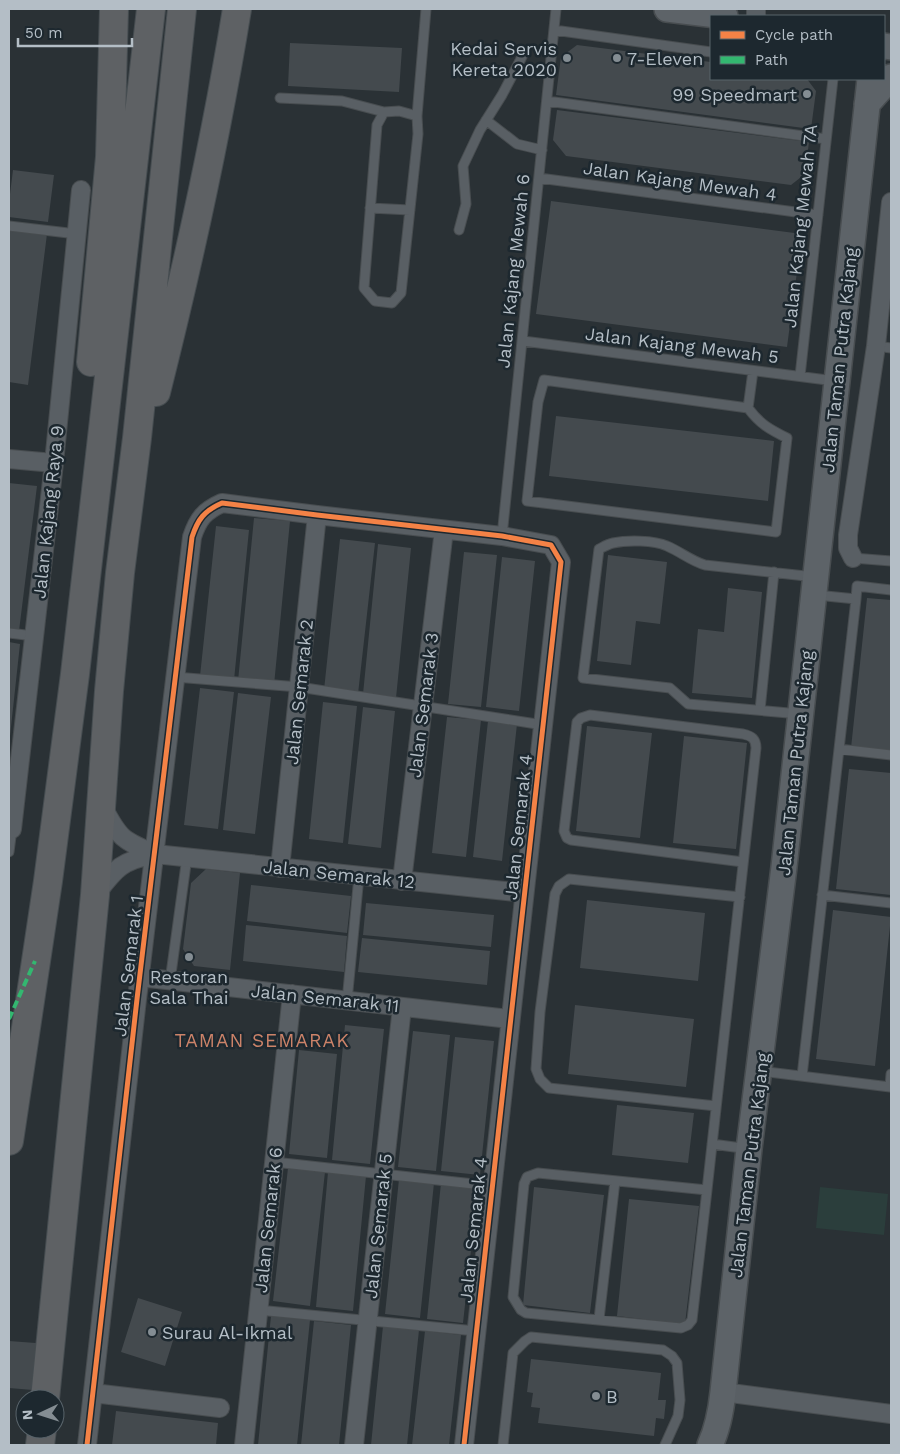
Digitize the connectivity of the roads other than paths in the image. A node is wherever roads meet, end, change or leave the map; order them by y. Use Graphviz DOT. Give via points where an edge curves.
graph roads {
  1 [pos="114,9"];
  2 [pos="151,9"];
  3 [pos="182,9"];
  4 [pos="219,9"];
  5 [pos="237,9"];
  6 [pos="426,9"];
  7 [pos="556,9"];
  8 [pos="667,9"];
  9 [pos="717,15"];
  10 [pos="554,30"];
  11 [pos="525,52"];
  12 [pos="710,52"];
  13 [pos="891,77"];
  14 [pos="833,80"];
  15 [pos="856,80"];
  16 [pos="870,80"];
  17 [pos="223,92"];
  18 [pos="280,98"];
  19 [pos="547,101"];
  20 [pos="867,104"];
  21 [pos="384,112"];
  22 [pos="417,116"];
  23 [pos="486,120"];
  24 [pos="826,139"];
  25 [pos="542,150"];
  26 [pos="539,178"];
  27 [pos="81,190"];
  28 [pos="891,202"];
  29 [pos="370,208"];
  30 [pos="410,210"];
  31 [pos="818,216"];
  32 [pos="9,226"];
  33 [pos="459,230"];
  34 [pos="76,234"];
  35 [pos="523,340"];
  36 [pos="883,347"];
  37 [pos="753,371"];
  38 [pos="800,376"];
  39 [pos="836,382"];
  40 [pos="748,408"];
  41 [pos="9,459"];
  42 [pos="54,463"];
  43 [pos="131,490"];
  44 [pos="222,503"];
  45 [pos="92,515"];
  46 [pos="317,515"];
  47 [pos="444,530"];
  48 [pos="502,536"];
  49 [pos="853,558"];
  50 [pos="891,561"];
  51 [pos="774,572"];
  52 [pos="814,585"];
  53 [pos="891,590"];
  54 [pos="856,599"];
  55 [pos="9,633"];
  56 [pos="34,636"];
  57 [pos="175,676"];
  58 [pos="299,687"];
  59 [pos="423,706"];
  60 [pos="760,710"];
  61 [pos="800,714"];
  62 [pos="543,725"];
  63 [pos="839,749"];
  64 [pos="891,755"];
  65 [pos="101,802"];
  66 [pos="10,829"];
  67 [pos="9,852"];
  68 [pos="154,854"];
  69 [pos="187,857"];
  70 [pos="744,862"];
  71 [pos="280,868"];
  72 [pos="359,876"];
  73 [pos="402,880"];
  74 [pos="524,894"];
  75 [pos="822,895"];
  76 [pos="95,896"];
  77 [pos="740,897"];
  78 [pos="891,903"];
  79 [pos="140,977"];
  80 [pos="170,981"];
  81 [pos="292,994"];
  82 [pos="347,1001"];
  83 [pos="402,1007"];
  84 [pos="510,1019"];
  85 [pos="760,1071"];
  86 [pos="891,1074"];
  87 [pos="802,1076"];
  88 [pos="716,1106"];
  89 [pos="9,1141"];
  90 [pos="712,1144"];
  91 [pos="749,1149"];
  92 [pos="274,1162"];
  93 [pos="384,1173"];
  94 [pos="615,1181"];
  95 [pos="492,1186"];
  96 [pos="706,1190"];
  97 [pos="258,1310"];
  98 [pos="599,1319"];
  99 [pos="368,1321"];
  100 [pos="476,1331"];
  101 [pos="46,1389"];
  102 [pos="723,1392"];
  103 [pos="93,1393"];
  104 [pos="220,1408"];
  105 [pos="891,1409"];
  106 [pos="87,1445"];
  107 [pos="244,1445"];
  108 [pos="354,1445"];
  109 [pos="464,1445"];
  110 [pos="503,1445"];
  111 [pos="664,1445"];
  112 [pos="710,1445"];
  1 -- 45 [label="highway" via="110,157 85,434"];
  2 -- 45 [label="highway"];
  3 -- 43 [label="highway"];
  4 -- 17 [label="highway" via="225,31"];
  5 -- 17 [label="highway"];
  6 -- 22 [label="lane"];
  7 -- 10 [label="lane, Jalan Kajang Mewah 6"];
  8 -- 9 [label="street"];
  10 -- 12 [label="lane"];
  10 -- 19 [label="lane, Jalan Kajang Mewah 6"];
  11 -- 23 [label="lane"];
  13 -- 20 [label="street"];
  14 -- 24 [label="lane, Jalan Kajang Mewah 7A"];
  15 -- 20 [label="street"];
  16 -- 20 [label="street, Jalan Taman Putra Kajang"];
  17 -- 43 [label="highway" via="175,317"];
  18 -- 21 [label="lane" via="342,101"];
  19 -- 24 [label="lane"];
  19 -- 25 [label="lane, Jalan Kajang Mewah 6"];
  20 -- 39 [label="street, Jalan Taman Putra Kajang"];
  21 -- 22 [label="lane" via="399,111"];
  21 -- 29 [label="lane" via="377,125"];
  22 -- 30 [label="lane"];
  23 -- 25 [label="lane" via="517,144"];
  23 -- 33 [label="lane" via="463,166 466,204"];
  24 -- 31 [label="lane, Jalan Kajang Mewah 7A"];
  25 -- 26 [label="lane, Jalan Kajang Mewah 6"];
  26 -- 31 [label="lane, Jalan Kajang Mewah 4"];
  26 -- 35 [label="lane, Jalan Kajang Mewah 6"];
  27 -- 34 [label="street, Jalan Kajang Raya 9"];
  28 -- 36 [label="street"];
  29 -- 30 [label="lane"];
  29 -- 30 [label="lane" via="364,288 375,300 392,303 401,293"];
  31 -- 38 [label="lane, Jalan Kajang Mewah 7A"];
  32 -- 34 [label="lane"];
  34 -- 42 [label="street, Jalan Kajang Raya 9"];
  35 -- 37 [label="lane, Jalan Kajang Mewah 5"];
  35 -- 48 [label="lane, Jalan Kajang Mewah 6"];
  36 -- 49 [label="street" via="848,535 848,548"];
  37 -- 38 [label="lane, Jalan Kajang Mewah 5"];
  37 -- 40 [label="lane"];
  38 -- 39 [label="lane, Jalan Kajang Mewah 5"];
  39 -- 52 [label="street, Jalan Taman Putra Kajang"];
  40 -- 40 [label="lane" via="544,380 538,402 527,501 776,532 787,438 769,430"];
  41 -- 42 [label="street"];
  42 -- 56 [label="street, Jalan Kajang Raya 9"];
  43 -- 65 [label="highway" via="119,583"];
  44 -- 46 [label="street, Jalan Semarak 4"];
  44 -- 57 [label="street, Jalan Semarak 1" via="209,509 197,522 192,537"];
  45 -- 89 [label="highway" via="75,674"];
  46 -- 47 [label="street, Jalan Semarak 4"];
  46 -- 58 [label="street, Jalan Semarak 2"];
  47 -- 48 [label="street, Jalan Semarak 4"];
  47 -- 59 [label="street, Jalan Semarak 3"];
  48 -- 62 [label="street, Jalan Semarak 4" via="550,545 561,562"];
  49 -- 50 [label="lane"];
  51 -- 52 [label="lane"];
  51 -- 60 [label="lane"];
  51 -- 60 [label="lane" via="692,562 664,545 630,541 611,543 599,549 584,678 670,688 688,704"];
  52 -- 54 [label="lane"];
  52 -- 61 [label="street, Jalan Taman Putra Kajang"];
  53 -- 54 [label="lane" via="857,586"];
  54 -- 63 [label="lane"];
  55 -- 56 [label="lane"];
  56 -- 66 [label="street, Jalan Kajang Raya 9"];
  57 -- 58 [label="lane"];
  57 -- 68 [label="street, Jalan Semarak 1"];
  58 -- 59 [label="lane"];
  58 -- 71 [label="street, Jalan Semarak 2"];
  59 -- 62 [label="lane"];
  59 -- 73 [label="street, Jalan Semarak 3"];
  60 -- 61 [label="lane"];
  61 -- 85 [label="street, Jalan Taman Putra Kajang"];
  62 -- 74 [label="street, Jalan Semarak 4"];
  63 -- 64 [label="lane"];
  63 -- 75 [label="lane"];
  65 -- 68 [label="street, Jalan Semarak 12" via="121,837"];
  65 -- 76 [label="highway"];
  66 -- 67 [label="lane"];
  68 -- 69 [label="street, Jalan Semarak 12"];
  68 -- 76 [label="street, Jalan Semarak 12" via="131,859 122,865"];
  68 -- 79 [label="street, Jalan Semarak 1"];
  69 -- 71 [label="street, Jalan Semarak 12"];
  69 -- 80 [label="lane"];
  70 -- 70 [label="lane" via="756,748 751,736 590,716 577,722 564,831 567,838"];
  70 -- 77 [label="lane"];
  71 -- 72 [label="street, Jalan Semarak 12"];
  72 -- 73 [label="street, Jalan Semarak 12"];
  72 -- 82 [label="lane"];
  73 -- 74 [label="street, Jalan Semarak 12"];
  74 -- 84 [label="street, Jalan Semarak 4"];
  75 -- 78 [label="lane"];
  75 -- 87 [label="lane"];
  76 -- 101 [label="highway"];
  77 -- 88 [label="lane"];
  77 -- 88 [label="lane" via="569,879 558,886 555,894 540,1012 536,1069 548,1088"];
  79 -- 80 [label="street, Jalan Semarak 11"];
  79 -- 103 [label="street, Jalan Semarak 1"];
  80 -- 81 [label="street, Jalan Semarak 11"];
  81 -- 82 [label="street, Jalan Semarak 11"];
  81 -- 92 [label="street, Jalan Semarak 6"];
  82 -- 83 [label="street, Jalan Semarak 11"];
  83 -- 84 [label="street, Jalan Semarak 11"];
  83 -- 93 [label="street, Jalan Semarak 5"];
  84 -- 95 [label="street, Jalan Semarak 4"];
  85 -- 87 [label="lane"];
  85 -- 91 [label="street, Jalan Taman Putra Kajang"];
  86 -- 87 [label="lane" via="890,1086"];
  88 -- 90 [label="lane"];
  90 -- 91 [label="lane"];
  90 -- 96 [label="lane"];
  91 -- 102 [label="street, Jalan Taman Putra Kajang"];
  92 -- 93 [label="lane"];
  92 -- 97 [label="street, Jalan Semarak 6"];
  93 -- 95 [label="lane"];
  93 -- 99 [label="street, Jalan Semarak 5"];
  94 -- 96 [label="lane"];
  94 -- 98 [label="lane"];
  94 -- 98 [label="lane" via="538,1173 527,1177 524,1184 513,1297 526,1313"];
  95 -- 100 [label="street, Jalan Semarak 4"];
  96 -- 98 [label="lane" via="692,1320 688,1325 681,1328"];
  97 -- 99 [label="lane"];
  97 -- 107 [label="street, Jalan Semarak 6"];
  99 -- 100 [label="lane"];
  99 -- 108 [label="street, Jalan Semarak 5"];
  100 -- 109 [label="street, Jalan Semarak 4"];
  102 -- 105 [label="street"];
  102 -- 112 [label="street, Jalan Taman Putra Kajang"];
  103 -- 104 [label="street"];
  103 -- 106 [label="street, Jalan Semarak 1"];
  110 -- 111 [label="lane" via="513,1354 531,1337 663,1350 672,1356 677,1363 680,1400 678,1416"];
}
